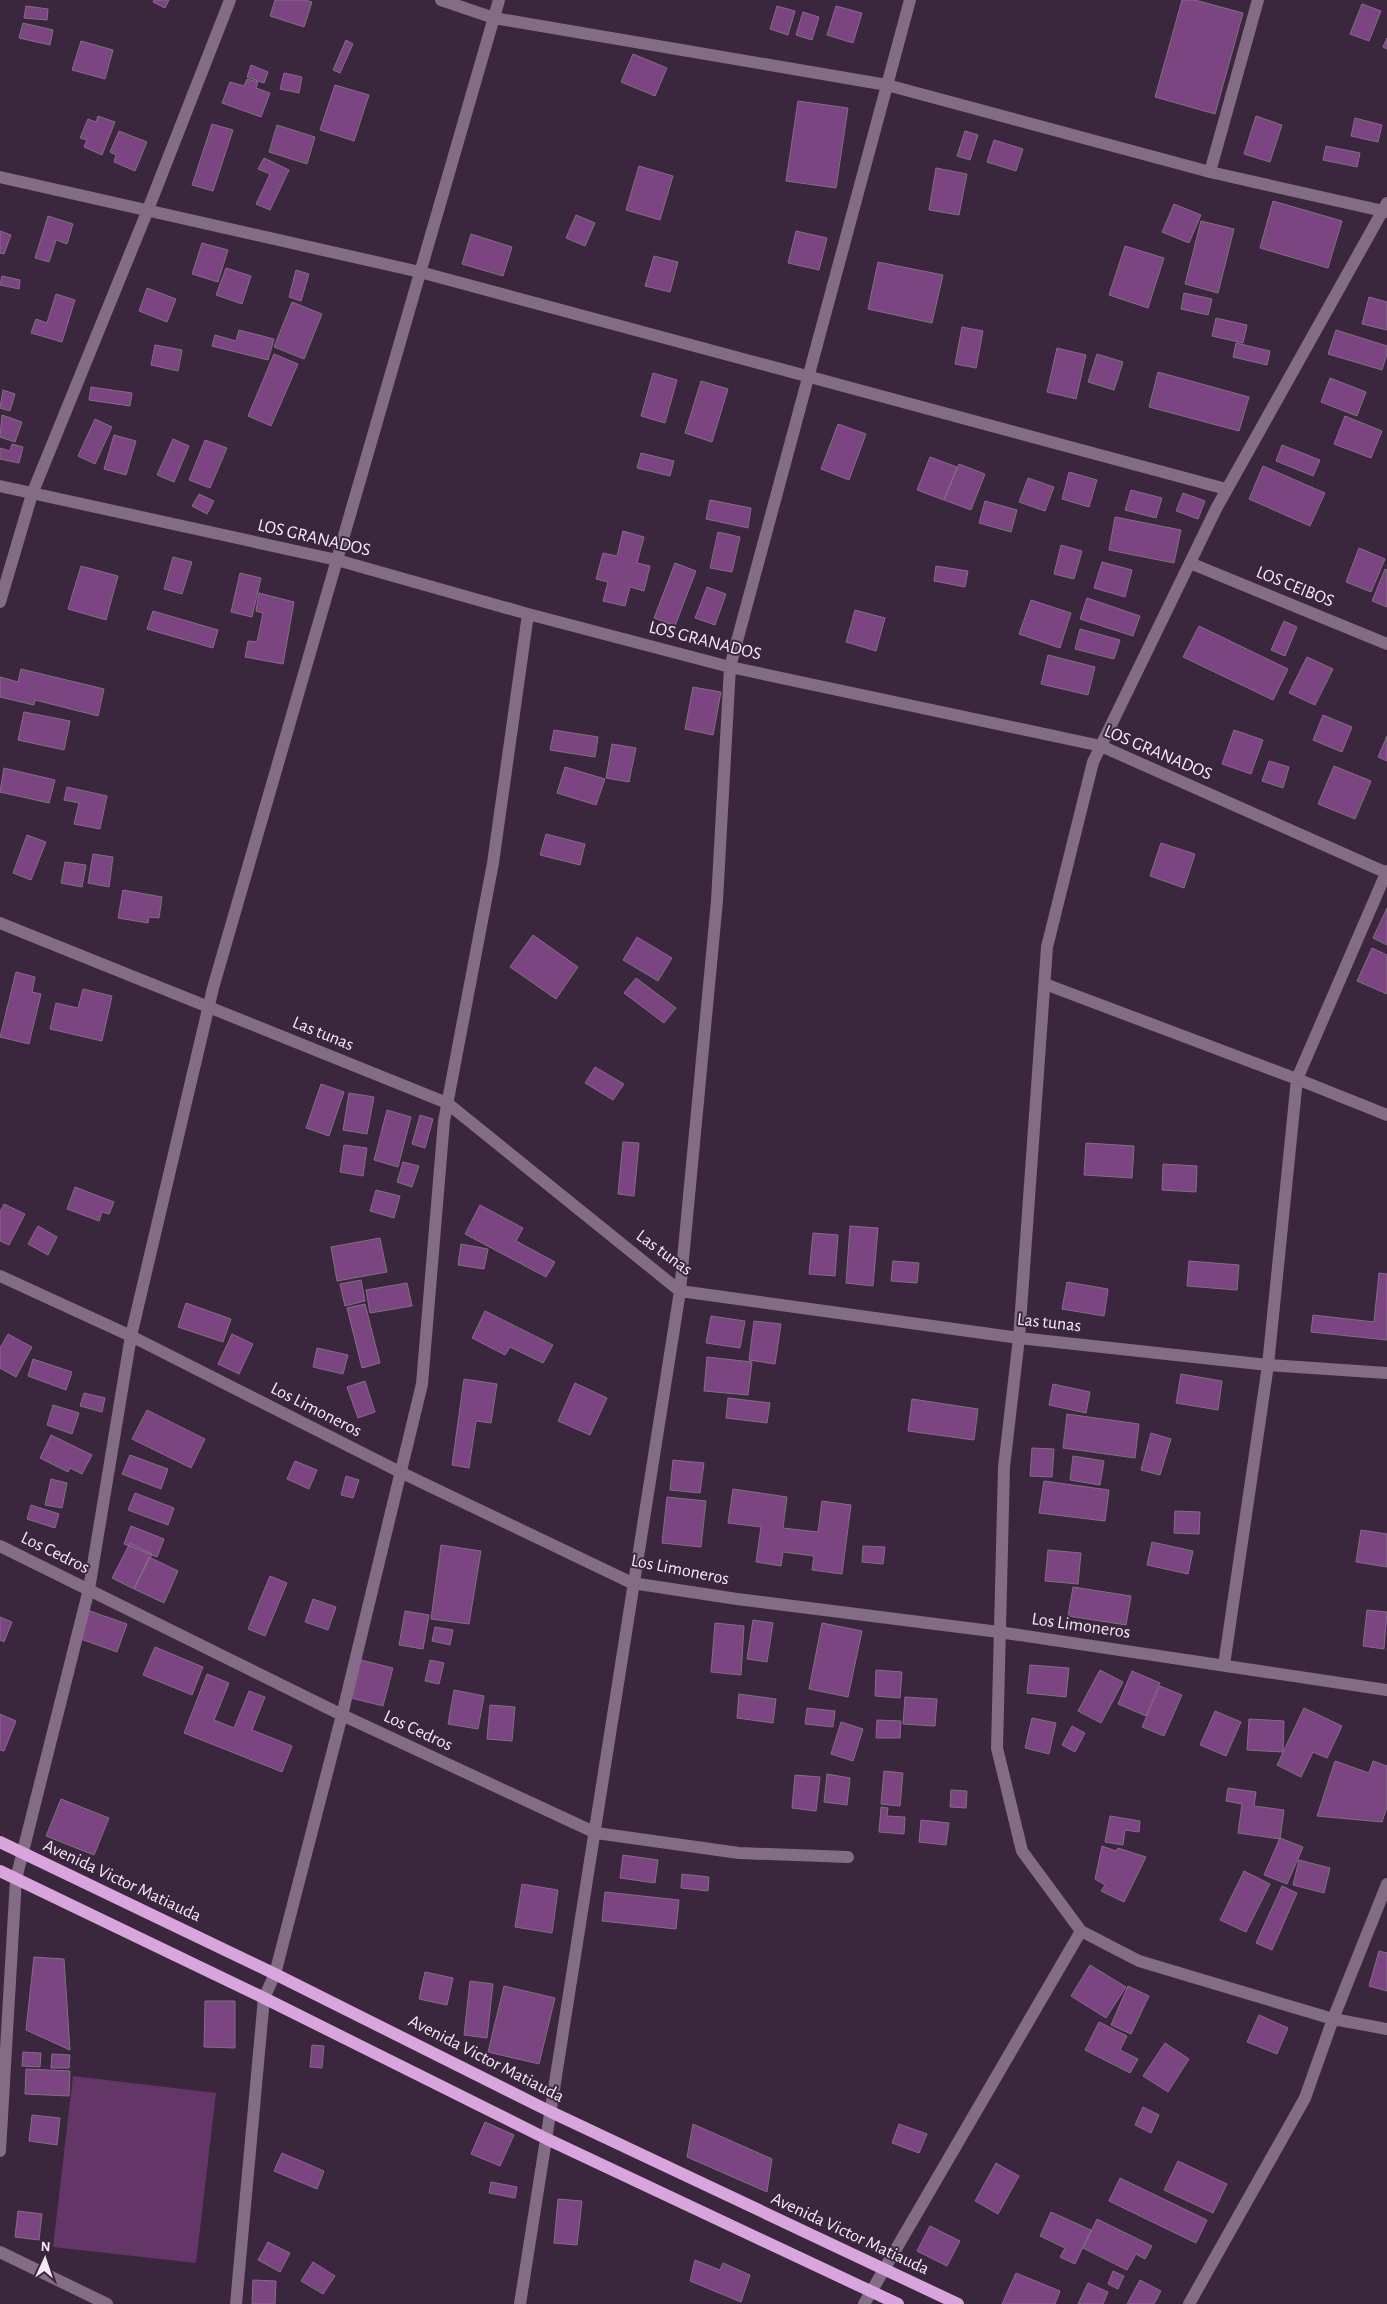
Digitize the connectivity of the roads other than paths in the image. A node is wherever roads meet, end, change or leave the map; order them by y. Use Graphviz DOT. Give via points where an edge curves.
graph roads {
  1 [pos="230,0"];
  2 [pos="441,0"];
  3 [pos="499,0"];
  4 [pos="910,0"];
  5 [pos="1258,0"];
  6 [pos="494,18"];
  7 [pos="887,85"];
  8 [pos="1210,172"];
  9 [pos="0,177"];
  10 [pos="1385,209"];
  11 [pos="147,212"];
  12 [pos="420,272"];
  13 [pos="809,378"];
  14 [pos="0,486"];
  15 [pos="1226,490"];
  16 [pos="32,494"];
  17 [pos="337,560"];
  18 [pos="1190,563"];
  19 [pos="0,602"];
  20 [pos="528,614"];
  21 [pos="1387,644"];
  22 [pos="730,667"];
  23 [pos="1101,746"];
  24 [pos="1387,872"];
  25 [pos="0,923"];
  26 [pos="1044,984"];
  27 [pos="208,1007"];
  28 [pos="1297,1079"];
  29 [pos="447,1103"];
  30 [pos="1387,1115"];
  31 [pos="0,1276"];
  32 [pos="680,1291"];
  33 [pos="131,1336"];
  34 [pos="1019,1338"];
  35 [pos="1268,1365"];
  36 [pos="1387,1373"];
  37 [pos="400,1472"];
  38 [pos="0,1546"];
  39 [pos="632,1583"];
  40 [pos="88,1589"];
  41 [pos="999,1632"];
  42 [pos="1224,1665"];
  43 [pos="1387,1690"];
  44 [pos="342,1715"];
  45 [pos="596,1833"];
  46 [pos="0,1842"];
  47 [pos="22,1853"];
  48 [pos="848,1857"];
  49 [pos="0,1871"];
  50 [pos="16,1879"];
  51 [pos="1387,1884"];
  52 [pos="1081,1931"];
  53 [pos="275,1974"];
  54 [pos="264,1998"];
  55 [pos="1333,2019"];
  56 [pos="1387,2028"];
  57 [pos="551,2112"];
  58 [pos="547,2140"];
  59 [pos="0,2151"];
  60 [pos="0,2252"];
  61 [pos="884,2270"];
  62 [pos="872,2292"];
  63 [pos="107,2304"];
  64 [pos="236,2304"];
  65 [pos="520,2304"];
  66 [pos="864,2304"];
  67 [pos="898,2304"];
  68 [pos="958,2304"];
  69 [pos="1189,2304"];
  1 -- 11 [label="street"];
  2 -- 6 [label="street"];
  3 -- 6 [label="street"];
  4 -- 7 [label="street"];
  5 -- 8 [label="street"];
  6 -- 7 [label="street"];
  6 -- 12 [label="street"];
  7 -- 8 [label="street"];
  7 -- 13 [label="street"];
  8 -- 10 [label="street"];
  9 -- 11 [label="street"];
  10 -- 15 [label="street"];
  11 -- 12 [label="street"];
  11 -- 16 [label="street"];
  12 -- 13 [label="street"];
  12 -- 17 [label="street"];
  13 -- 15 [label="street"];
  13 -- 22 [label="street"];
  14 -- 16 [label="street, LOS GRANADOS"];
  15 -- 18 [label="street"];
  16 -- 17 [label="street, LOS GRANADOS"];
  16 -- 19 [label="street"];
  17 -- 20 [label="street, LOS GRANADOS"];
  17 -- 27 [label="street"];
  18 -- 21 [label="street, LOS CEIBOS"];
  18 -- 23 [label="street"];
  20 -- 22 [label="street, LOS GRANADOS"];
  20 -- 29 [label="street" via="493,863"];
  22 -- 23 [label="street, LOS GRANADOS"];
  22 -- 32 [label="street" via="717,901"];
  23 -- 24 [label="street, LOS GRANADOS"];
  23 -- 26 [label="street" via="1093,762 1047,947"];
  24 -- 28 [label="street"];
  25 -- 27 [label="street, Las tunas"];
  26 -- 28 [label="street"];
  26 -- 34 [label="street"];
  27 -- 29 [label="street, Las tunas"];
  27 -- 33 [label="street"];
  28 -- 30 [label="street"];
  28 -- 35 [label="street"];
  29 -- 32 [label="street, Las tunas"];
  29 -- 37 [label="street" via="422,1384"];
  31 -- 33 [label="street, Los Limoneros"];
  32 -- 34 [label="street, Las tunas"];
  32 -- 39 [label="street"];
  33 -- 37 [label="street, Los Limoneros"];
  33 -- 40 [label="street"];
  34 -- 35 [label="street, Las tunas"];
  34 -- 41 [label="street" via="1004,1468"];
  35 -- 36 [label="street, Las tunas"];
  35 -- 42 [label="street"];
  37 -- 39 [label="street, Los Limoneros"];
  37 -- 44 [label="street"];
  38 -- 40 [label="street, Los Cedros"];
  39 -- 41 [label="street, Los Limoneros"];
  39 -- 45 [label="street"];
  40 -- 44 [label="street, Los Cedros"];
  40 -- 47 [label="street"];
  41 -- 42 [label="street, Los Limoneros"];
  41 -- 52 [label="street" via="997,1748 1022,1851"];
  42 -- 43 [label="street, Los Limoneros"];
  44 -- 45 [label="street, Los Cedros"];
  44 -- 53 [label="street"];
  45 -- 48 [label="street, Los Cedros" via="739,1853"];
  45 -- 57 [label="street"];
  46 -- 47 [label="main road, Avenida Victor Matiauda"];
  47 -- 50 [label="street"];
  47 -- 53 [label="main road, Avenida Victor Matiauda"];
  49 -- 50 [label="main road"];
  50 -- 54 [label="main road"];
  50 -- 59 [label="street"];
  51 -- 55 [label="street"];
  52 -- 55 [label="street" via="1139,1961"];
  52 -- 61 [label="street"];
  53 -- 54 [label="street"];
  53 -- 57 [label="main road, Avenida Victor Matiauda"];
  54 -- 58 [label="main road"];
  54 -- 64 [label="street"];
  55 -- 56 [label="street"];
  55 -- 69 [label="street" via="1305,2098"];
  57 -- 58 [label="street"];
  57 -- 61 [label="main road, Avenida Victor Matiauda"];
  58 -- 62 [label="main road"];
  58 -- 65 [label="street"];
  60 -- 63 [label="street"];
  61 -- 62 [label="street"];
  61 -- 68 [label="main road, Avenida Victor Matiauda"];
  62 -- 66 [label="street"];
  62 -- 67 [label="main road"];
}
